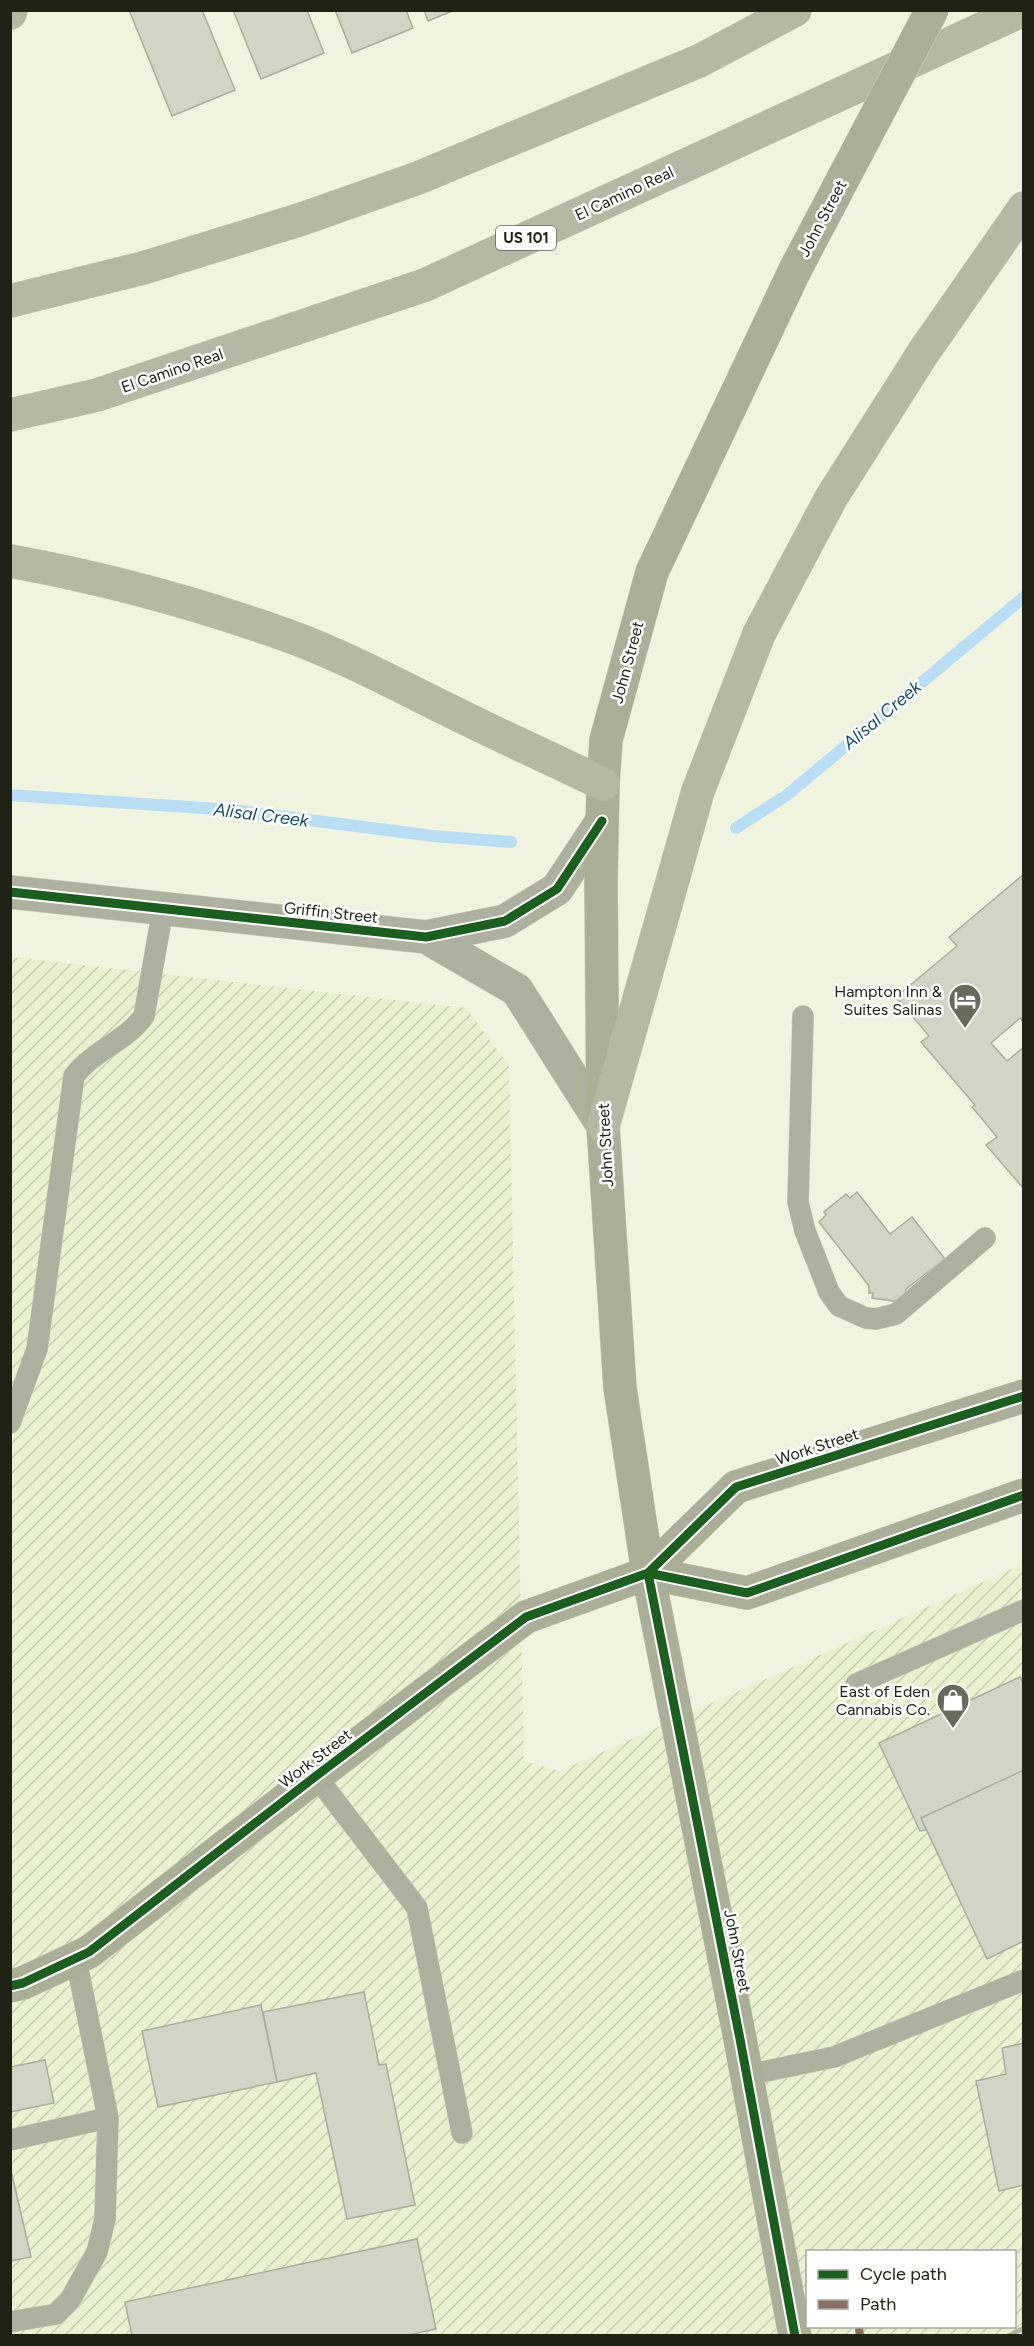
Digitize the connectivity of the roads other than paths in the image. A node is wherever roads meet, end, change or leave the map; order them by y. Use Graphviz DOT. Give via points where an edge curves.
graph roads {
  1 [pos="795,10"];
  2 [pos="932,10"];
  3 [pos="1023,10"];
  4 [pos="1023,208"];
  5 [pos="10,302"];
  6 [pos="10,415"];
  7 [pos="10,561"];
  8 [pos="603,784"];
  9 [pos="602,821"];
  10 [pos="10,892"];
  11 [pos="163,909"];
  12 [pos="426,937"];
  13 [pos="803,1016"];
  14 [pos="603,1126"];
  15 [pos="985,1238"];
  16 [pos="1023,1396"];
  17 [pos="10,1423"];
  18 [pos="1023,1495"];
  19 [pos="648,1573"];
  20 [pos="1023,1610"];
  21 [pos="856,1684"];
  22 [pos="316,1776"];
  23 [pos="76,1959"];
  24 [pos="1023,1980"];
  25 [pos="10,1986"];
  26 [pos="747,2075"];
  27 [pos="108,2118"];
  28 [pos="462,2133"];
  29 [pos="10,2140"];
  30 [pos="10,2322"];
  31 [pos="795,2336"];
  1 -- 5 [label="highway" via="699,62 418,178 143,268"];
  2 -- 8 [label="main road, John Street, bridge" via="795,270 652,573 606,740"];
  3 -- 6 [label="highway, El Camino Real / US 101" via="425,285 97,395"];
  4 -- 14 [label="highway" via="923,353 831,498 759,634 698,791"];
  7 -- 8 [label="highway" via="166,596 288,636 406,687"];
  8 -- 9 [label="main road, John Street"];
  9 -- 12 [label="street, Griffin Street" via="557,889 505,921"];
  9 -- 14 [label="main road, John Street"];
  10 -- 11 [label="street, Griffin Street"];
  11 -- 12 [label="street, Griffin Street"];
  11 -- 17 [label="lane" via="144,1016 133,1030 86,1062 74,1076 37,1349"];
  12 -- 14 [label="street, Griffin Street" via="517,990"];
  13 -- 15 [label="lane" via="798,1202 824,1282 839,1306 866,1318 896,1314"];
  14 -- 19 [label="main road, John Street" via="620,1388"];
  16 -- 19 [label="main road, Work Street" via="736,1488"];
  18 -- 19 [label="main road" via="747,1593"];
  19 -- 22 [label="main road, Work Street" via="526,1617"];
  19 -- 26 [label="main road, John Street"];
  20 -- 21 [label="lane"];
  22 -- 23 [label="main road, Work Street"];
  22 -- 28 [label="lane" via="417,1908"];
  23 -- 25 [label="main road, Work Street"];
  23 -- 27 [label="lane"];
  24 -- 26 [label="lane" via="834,2057"];
  26 -- 31 [label="main road, John Street"];
  27 -- 29 [label="lane"];
  27 -- 30 [label="lane" via="105,2219 97,2252 70,2300 56,2314"];
}
